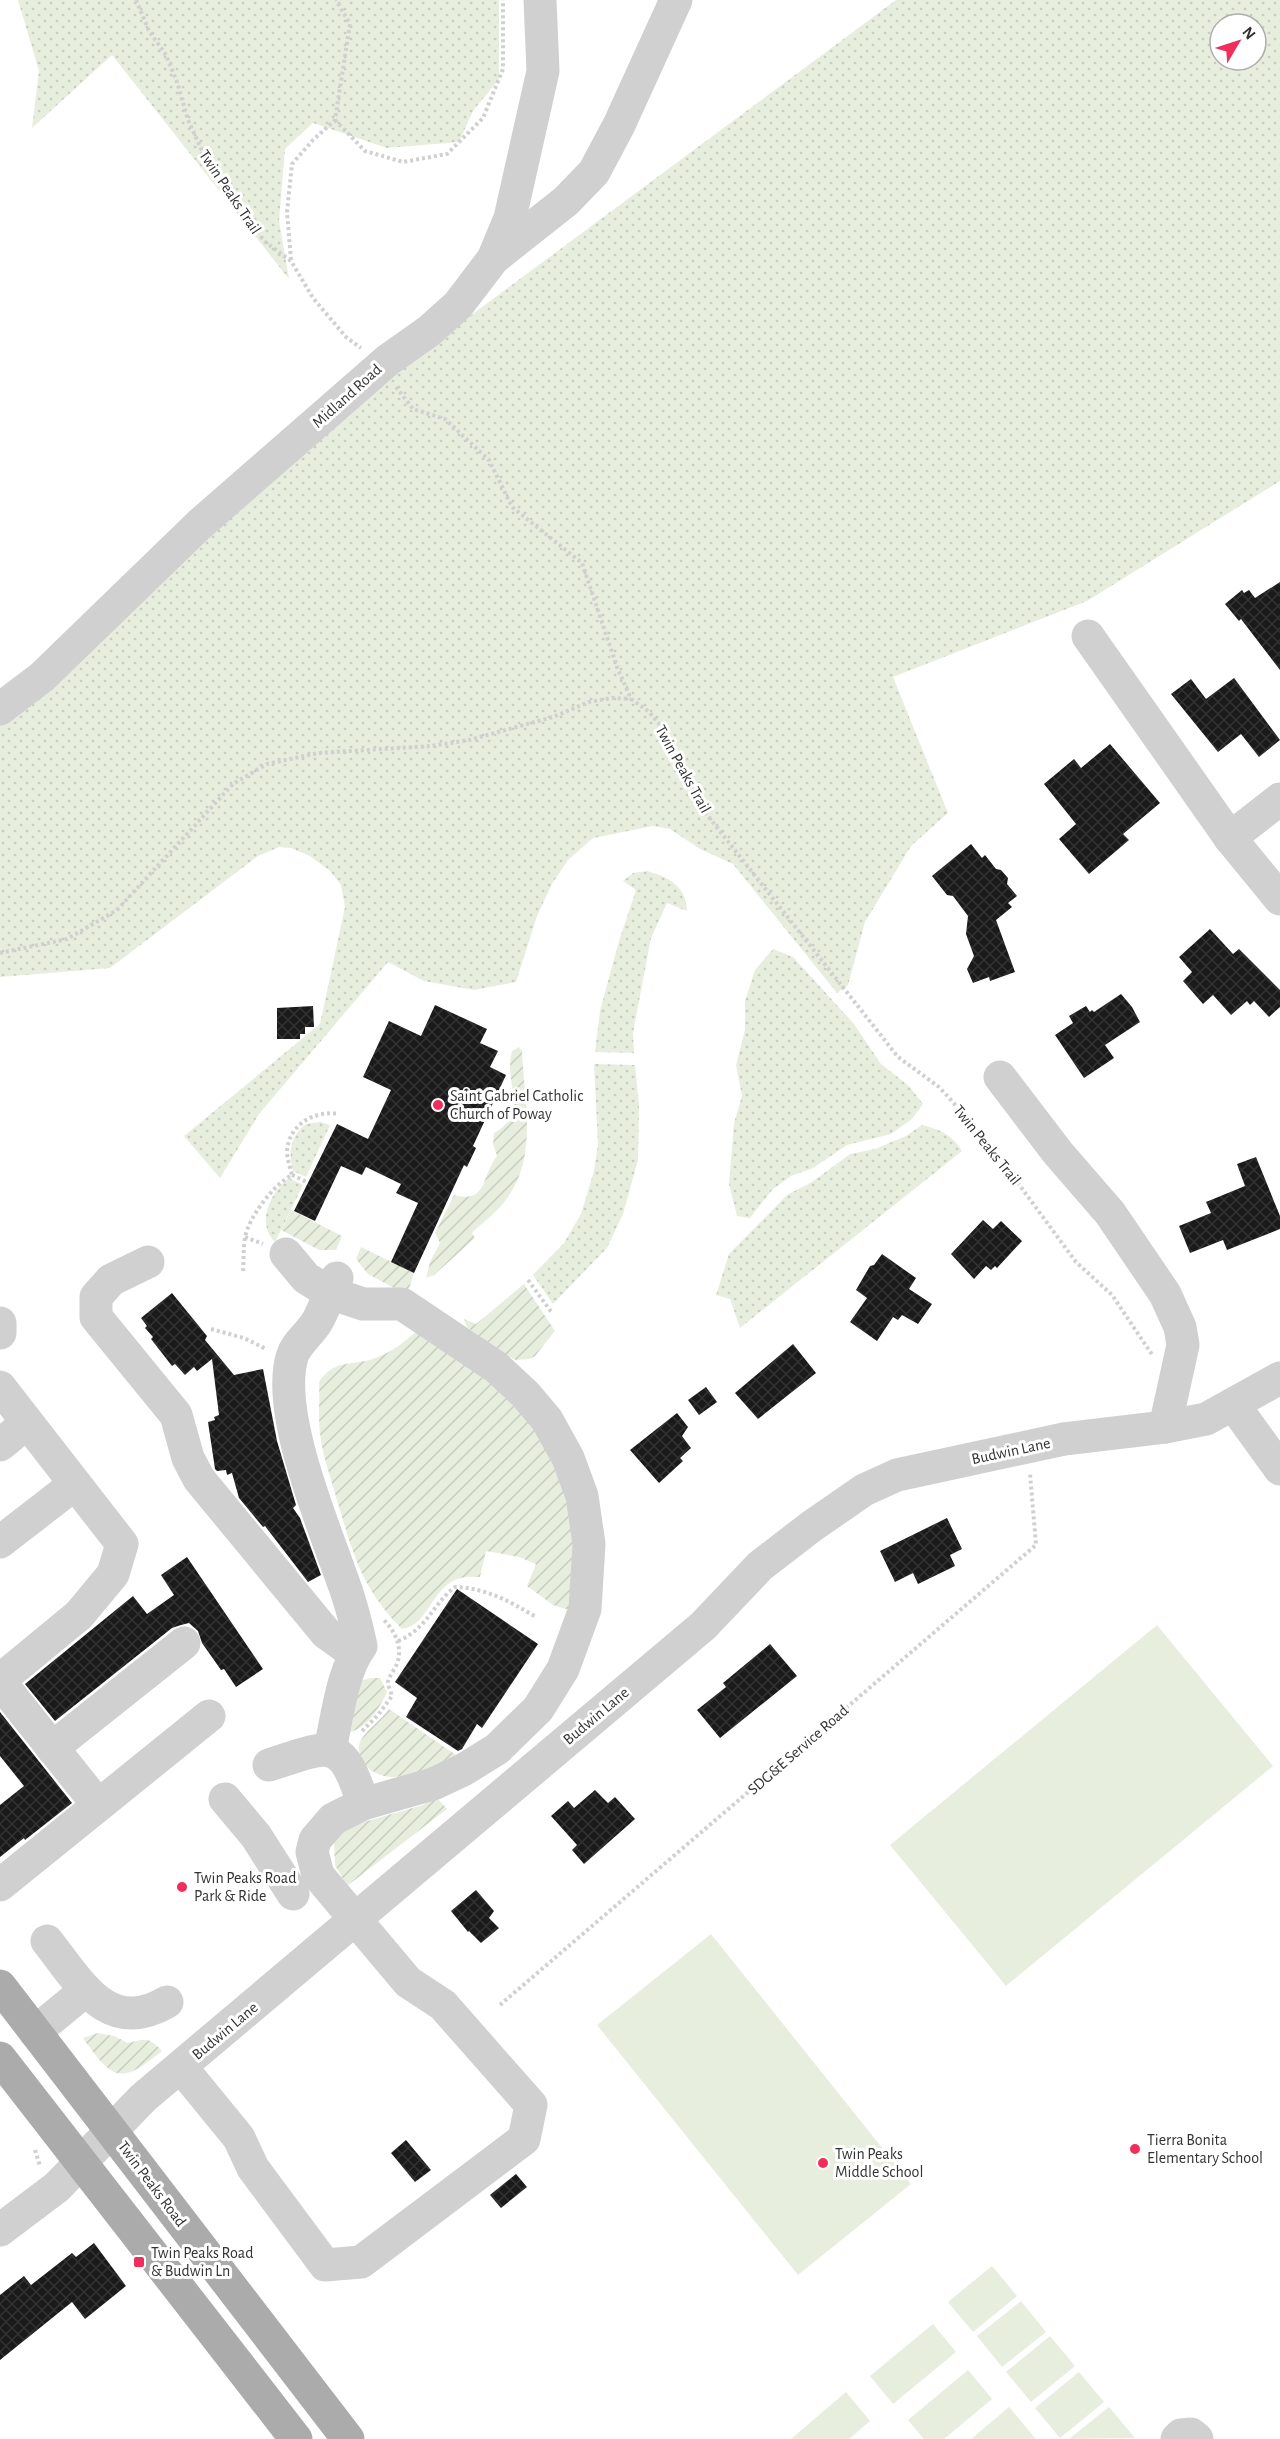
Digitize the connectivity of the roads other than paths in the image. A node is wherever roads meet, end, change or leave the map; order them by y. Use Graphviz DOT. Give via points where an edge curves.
graph roads {
  1 [pos="540,0"];
  2 [pos="676,0"];
  3 [pos="493,259"];
  4 [pos="1088,636"];
  5 [pos="0,709"];
  6 [pos="1280,799"];
  7 [pos="1230,838"];
  8 [pos="1280,899"];
  9 [pos="1000,1077"];
  10 [pos="286,1254"];
  11 [pos="148,1262"];
  12 [pos="333,1286"];
  13 [pos="0,1323"];
  14 [pos="0,1333"];
  15 [pos="1280,1378"];
  16 [pos="0,1387"];
  17 [pos="1233,1404"];
  18 [pos="27,1423"];
  19 [pos="1165,1427"];
  20 [pos="0,1444"];
  21 [pos="1280,1469"];
  22 [pos="75,1484"];
  23 [pos="0,1542"];
  24 [pos="184,1643"];
  25 [pos="358,1650"];
  26 [pos="0,1681"];
  27 [pos="209,1716"];
  28 [pos="52,1748"];
  29 [pos="334,1752"];
  30 [pos="269,1765"];
  31 [pos="225,1799"];
  32 [pos="363,1804"];
  33 [pos="98,1805"];
  34 [pos="0,1884"];
  35 [pos="292,1894"];
  36 [pos="355,1920"];
  37 [pos="47,1941"];
  38 [pos="0,1986"];
  39 [pos="86,1990"];
  40 [pos="167,2002"];
  41 [pos="35,2032"];
  42 [pos="0,2058"];
  43 [pos="181,2067"];
  44 [pos="111,2130"];
  45 [pos="80,2162"];
  46 [pos="0,2230"];
  47 [pos="296,2439"];
  48 [pos="348,2439"];
  49 [pos="1178,2439"];
  50 [pos="1197,2439"];
  1 -- 3 [label="street, Midland Road" via="543,71 510,218"];
  2 -- 3 [label="street" via="594,172 566,201"];
  3 -- 5 [label="street, Midland Road" via="459,305 380,366 200,524 42,677"];
  4 -- 7 [label="street"];
  6 -- 7 [label="street"];
  7 -- 8 [label="street"];
  9 -- 19 [label="street" via="1110,1213 1165,1294 1180,1327 1183,1345"];
  10 -- 12 [label="street" via="306,1278"];
  11 -- 25 [label="street" via="111,1280 96,1297 96,1317 176,1415 188,1458 199,1479 326,1633"];
  12 -- 25 [label="street" via="317,1322 293,1353 288,1390 291,1418 316,1508 352,1610"];
  12 -- 32 [label="street" via="363,1304 402,1304 496,1367 525,1394 562,1445 582,1496 587,1523 585,1609 556,1683 530,1718 497,1749 463,1770 433,1784"];
  13 -- 14 [label="street"];
  15 -- 17 [label="street, Budwin Lane"];
  16 -- 18 [label="street"];
  17 -- 19 [label="street, Budwin Lane" via="1206,1419"];
  17 -- 21 [label="street"];
  18 -- 20 [label="street"];
  18 -- 22 [label="street"];
  19 -- 36 [label="street, Budwin Lane" via="1064,1439 897,1475 864,1490 760,1566 703,1626"];
  22 -- 23 [label="street"];
  22 -- 26 [label="street" via="122,1544 113,1574 79,1615"];
  24 -- 28 [label="street"];
  25 -- 29 [label="street" via="345,1683"];
  26 -- 28 [label="street"];
  27 -- 33 [label="street"];
  28 -- 33 [label="street"];
  29 -- 30 [label="street" via="318,1749"];
  29 -- 32 [label="street" via="357,1784"];
  31 -- 35 [label="street" via="256,1836"];
  32 -- 36 [label="street" via="333,1819 319,1835 312,1852 318,1875"];
  33 -- 34 [label="street"];
  36 -- 43 [label="street, Budwin Lane"];
  36 -- 43 [label="street" via="408,1982 443,2005 531,2105 524,2139 361,2262 325,2265 253,2168 238,2139"];
  37 -- 39 [label="street"];
  38 -- 41 [label="main road, Twin Peaks Road"];
  39 -- 40 [label="street" via="106,2008 117,2011 153,2010"];
  39 -- 41 [label="street"];
  41 -- 44 [label="main road, Twin Peaks Road"];
  42 -- 45 [label="main road"];
  43 -- 44 [label="street, Budwin Lane"];
  44 -- 45 [label="street, Budwin Lane"];
  44 -- 48 [label="main road, Twin Peaks Road"];
  45 -- 46 [label="street, Budwin Lane" via="57,2187"];
  45 -- 47 [label="main road"];
  49 -- 50 [label="street" via="1191,2434"];
}
